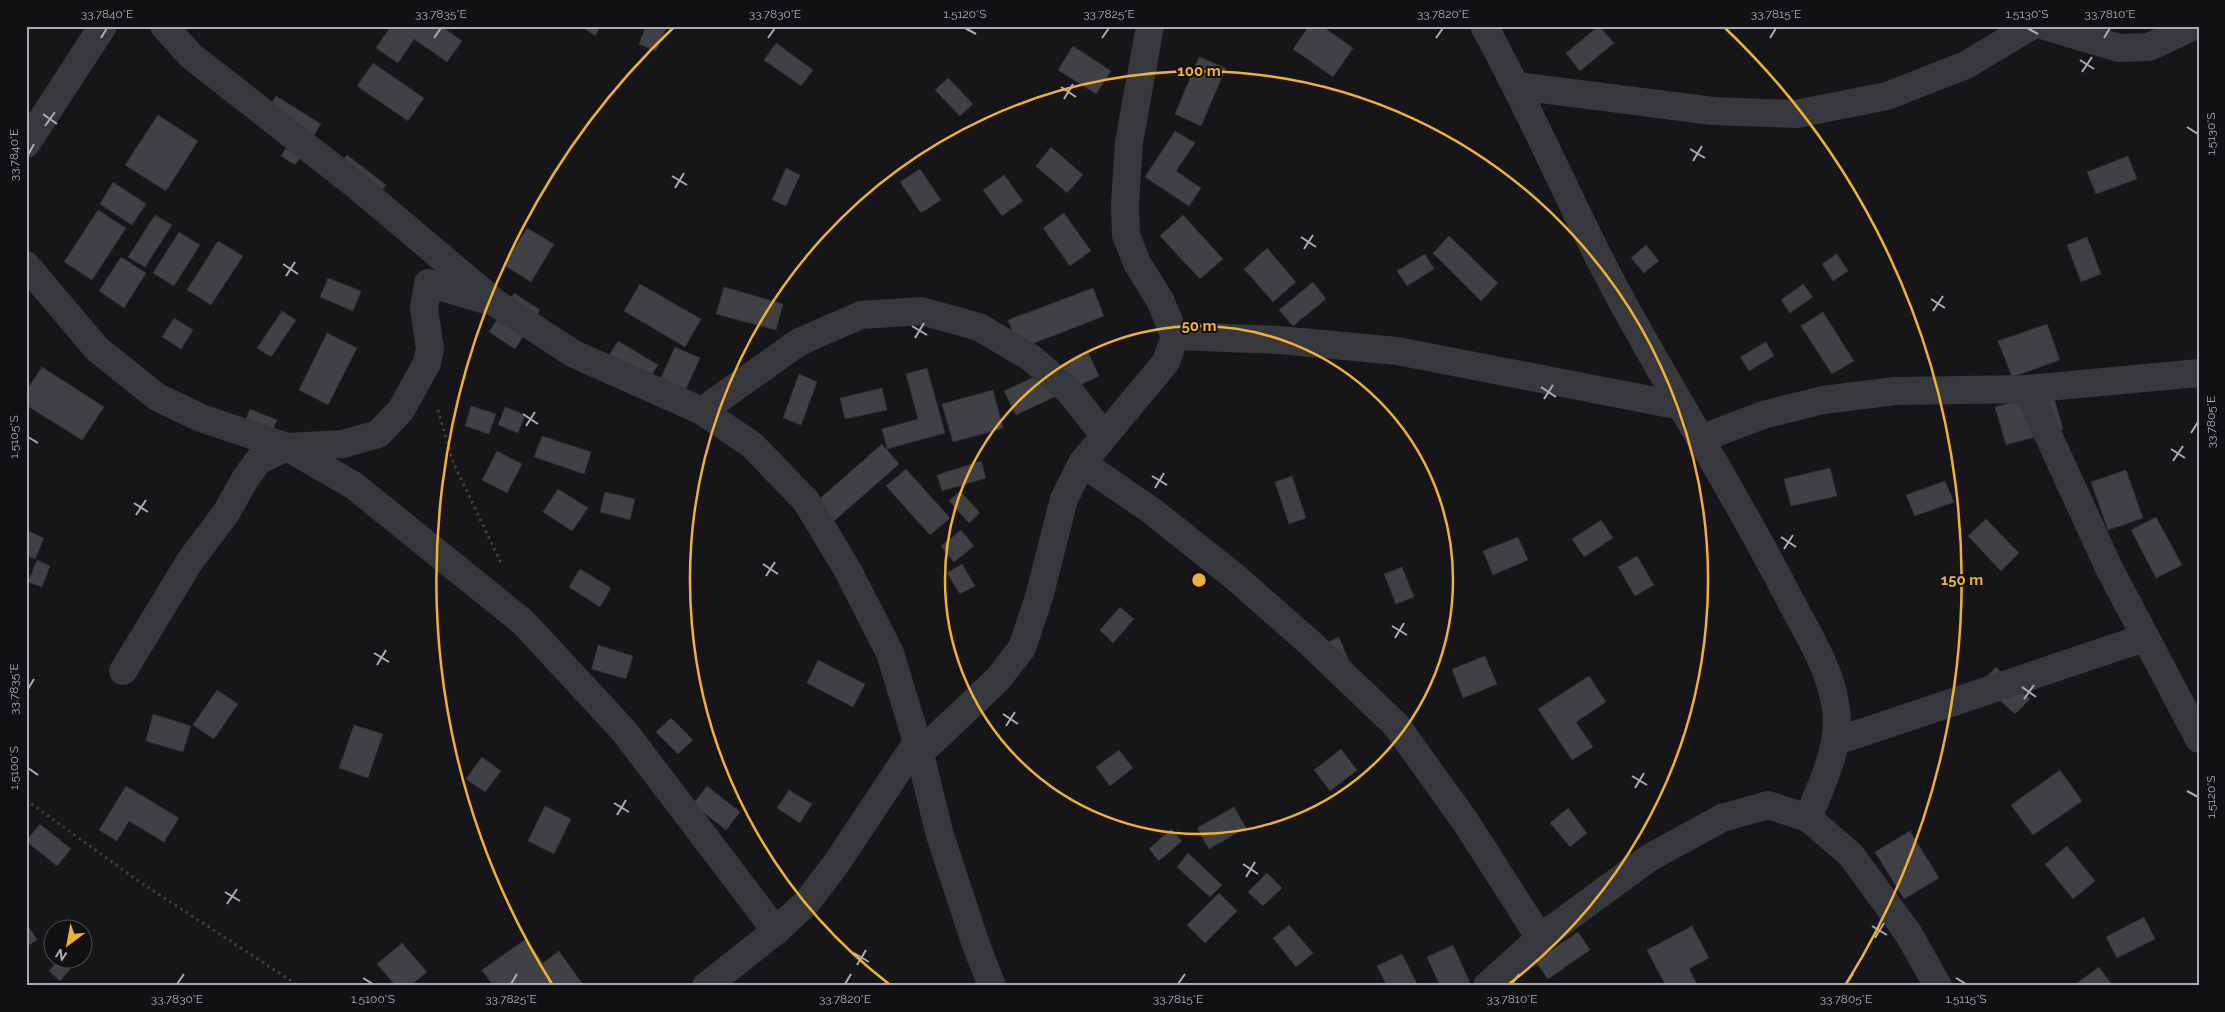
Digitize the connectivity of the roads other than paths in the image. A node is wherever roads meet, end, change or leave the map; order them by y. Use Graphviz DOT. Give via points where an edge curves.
graph roads {
  1 [pos="104,26"];
  2 [pos="164,26"];
  3 [pos="1150,26"];
  4 [pos="1484,26"];
  5 [pos="2031,26"];
  6 [pos="2045,26"];
  7 [pos="2194,26"];
  8 [pos="1517,86"];
  9 [pos="26,144"];
  10 [pos="26,265"];
  11 [pos="497,304"];
  12 [pos="1175,336"];
  13 [pos="2199,373"];
  14 [pos="2027,389"];
  15 [pos="1681,406"];
  16 [pos="702,412"];
  17 [pos="1104,435"];
  18 [pos="1700,439"];
  19 [pos="287,447"];
  20 [pos="1082,463"];
  21 [pos="2144,638"];
  22 [pos="123,670"];
  23 [pos="2199,738"];
  24 [pos="1837,741"];
  25 [pos="918,748"];
  26 [pos="1808,818"];
  27 [pos="776,931"];
  28 [pos="1540,938"];
  29 [pos="706,986"];
  30 [pos="992,986"];
  31 [pos="1486,986"];
  32 [pos="1938,986"];
  1 -- 9 [label="street"];
  2 -- 11 [label="street" via="190,55 357,186"];
  3 -- 12 [label="street" via="1129,142 1126,235"];
  4 -- 8 [label="street"];
  5 -- 8 [label="street" via="1966,65 1887,96 1796,114 1713,111"];
  6 -- 7 [label="street" via="2119,48 2149,47"];
  8 -- 15 [label="street" via="1569,198 1632,321"];
  10 -- 19 [label="street" via="97,349 157,397 201,418"];
  11 -- 16 [label="street" via="574,354"];
  11 -- 19 [label="street" via="428,283 424,308 430,349 428,363 401,410 378,434 343,444"];
  12 -- 15 [label="street" via="1280,340 1396,351"];
  12 -- 17 [label="street" via="1166,362"];
  13 -- 14 [label="street"];
  14 -- 18 [label="street" via="1894,391 1823,400 1763,415"];
  14 -- 21 [label="street" via="2108,568"];
  15 -- 18 [label="street"];
  16 -- 17 [label="street" via="799,342 861,315 921,311 979,327 1030,357 1070,392"];
  16 -- 25 [label="street" via="752,445 806,501 847,569 890,653"];
  17 -- 20 [label="street"];
  18 -- 24 [label="street" via="1773,566 1822,662 1836,703"];
  19 -- 22 [label="street" via="258,461 253,467"];
  19 -- 27 [label="street" via="353,485 523,622 624,731"];
  20 -- 25 [label="street" via="1064,499 1039,597 1022,648 998,679"];
  20 -- 28 [label="street" via="1152,511 1235,577 1396,725 1465,821"];
  21 -- 23 [label="street"];
  21 -- 24 [label="street"];
  24 -- 26 [label="street"];
  25 -- 27 [label="street" via="807,902"];
  25 -- 30 [label="street" via="942,841"];
  26 -- 28 [label="street" via="1768,806 1722,818 1649,858"];
  26 -- 32 [label="street" via="1851,855 1908,933"];
  27 -- 29 [label="street"];
  28 -- 31 [label="street"];
}
